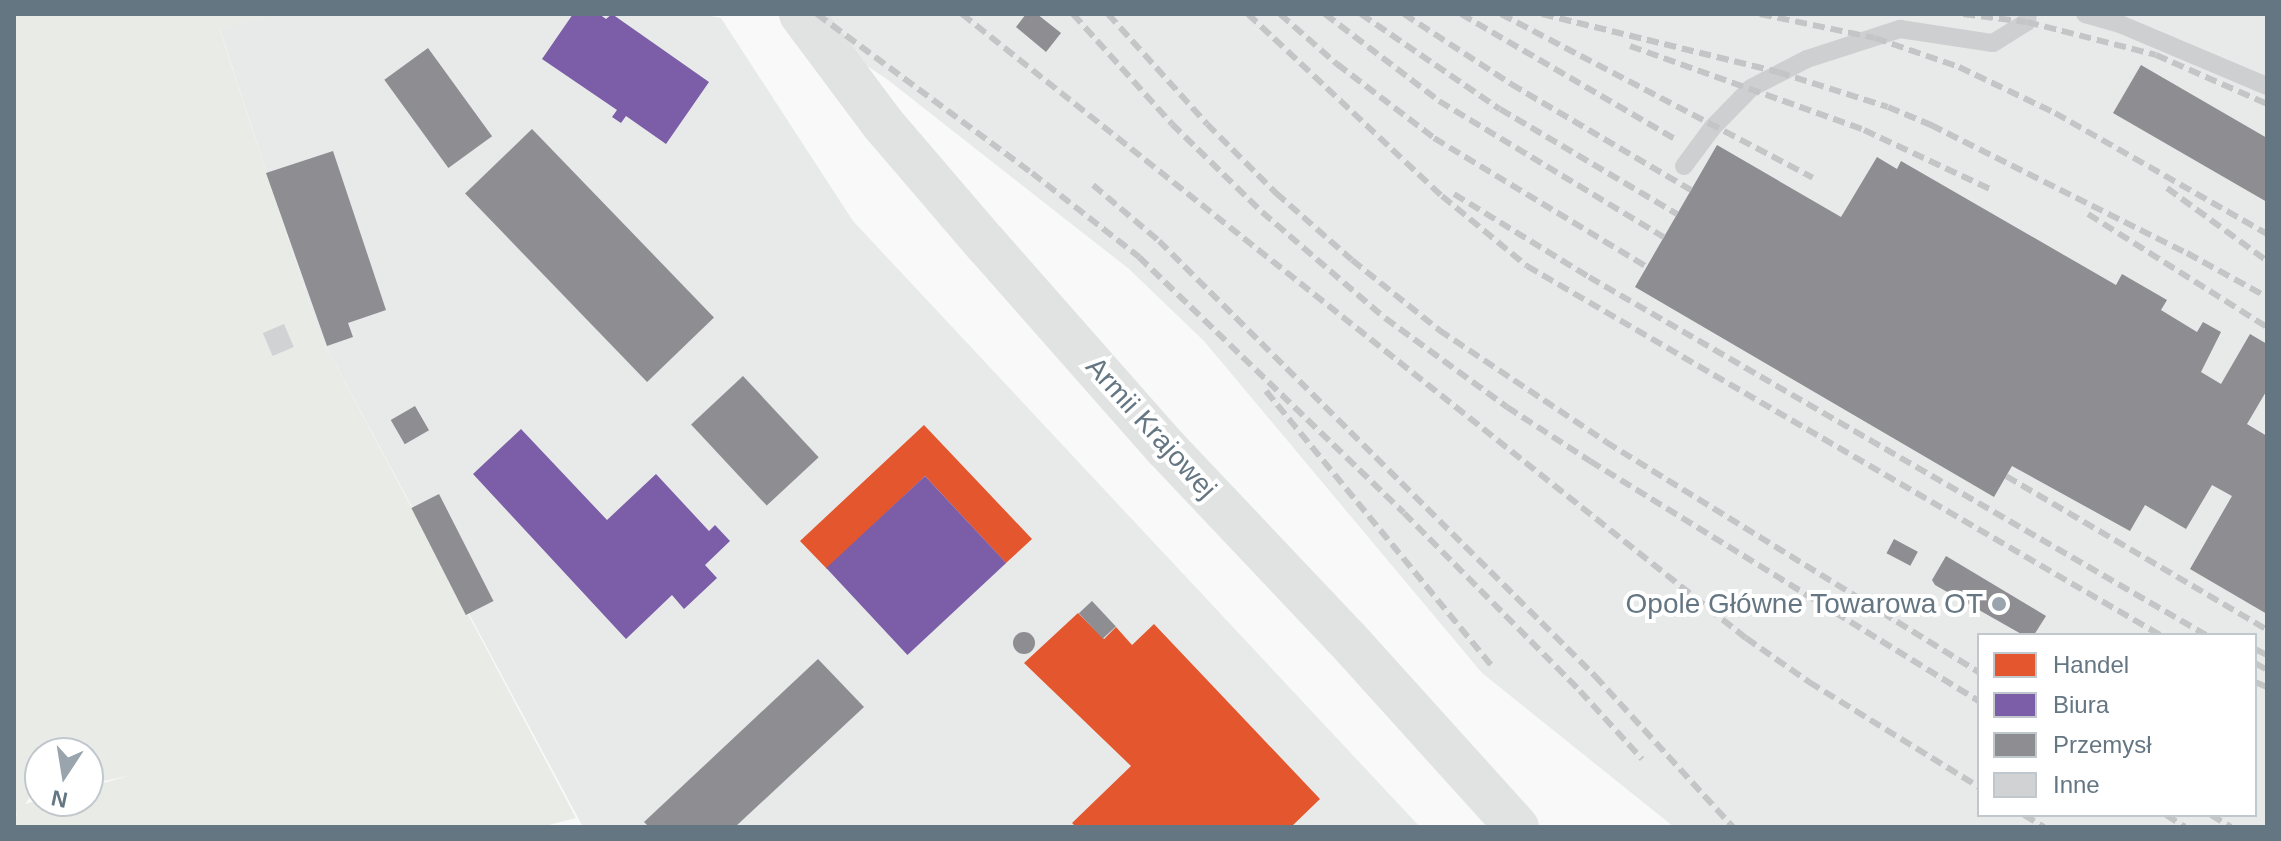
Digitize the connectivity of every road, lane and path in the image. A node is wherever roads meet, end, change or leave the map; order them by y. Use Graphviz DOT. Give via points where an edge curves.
graph roads {
  1 [pos="801,14"];
  2 [pos="2028,14"];
  3 [pos="2085,14"];
  4 [pos="2267,86"];
  5 [pos="1684,166"];
  6 [pos="1517,827"];
  1 -- 6 [label="main road, Armii Krajowej" via="923,171 1167,449"];
  2 -- 5 [label="lane" via="2027,22 1993,43 1900,29 1807,59 1751,88"];
  3 -- 4 [label="lane"];
}
